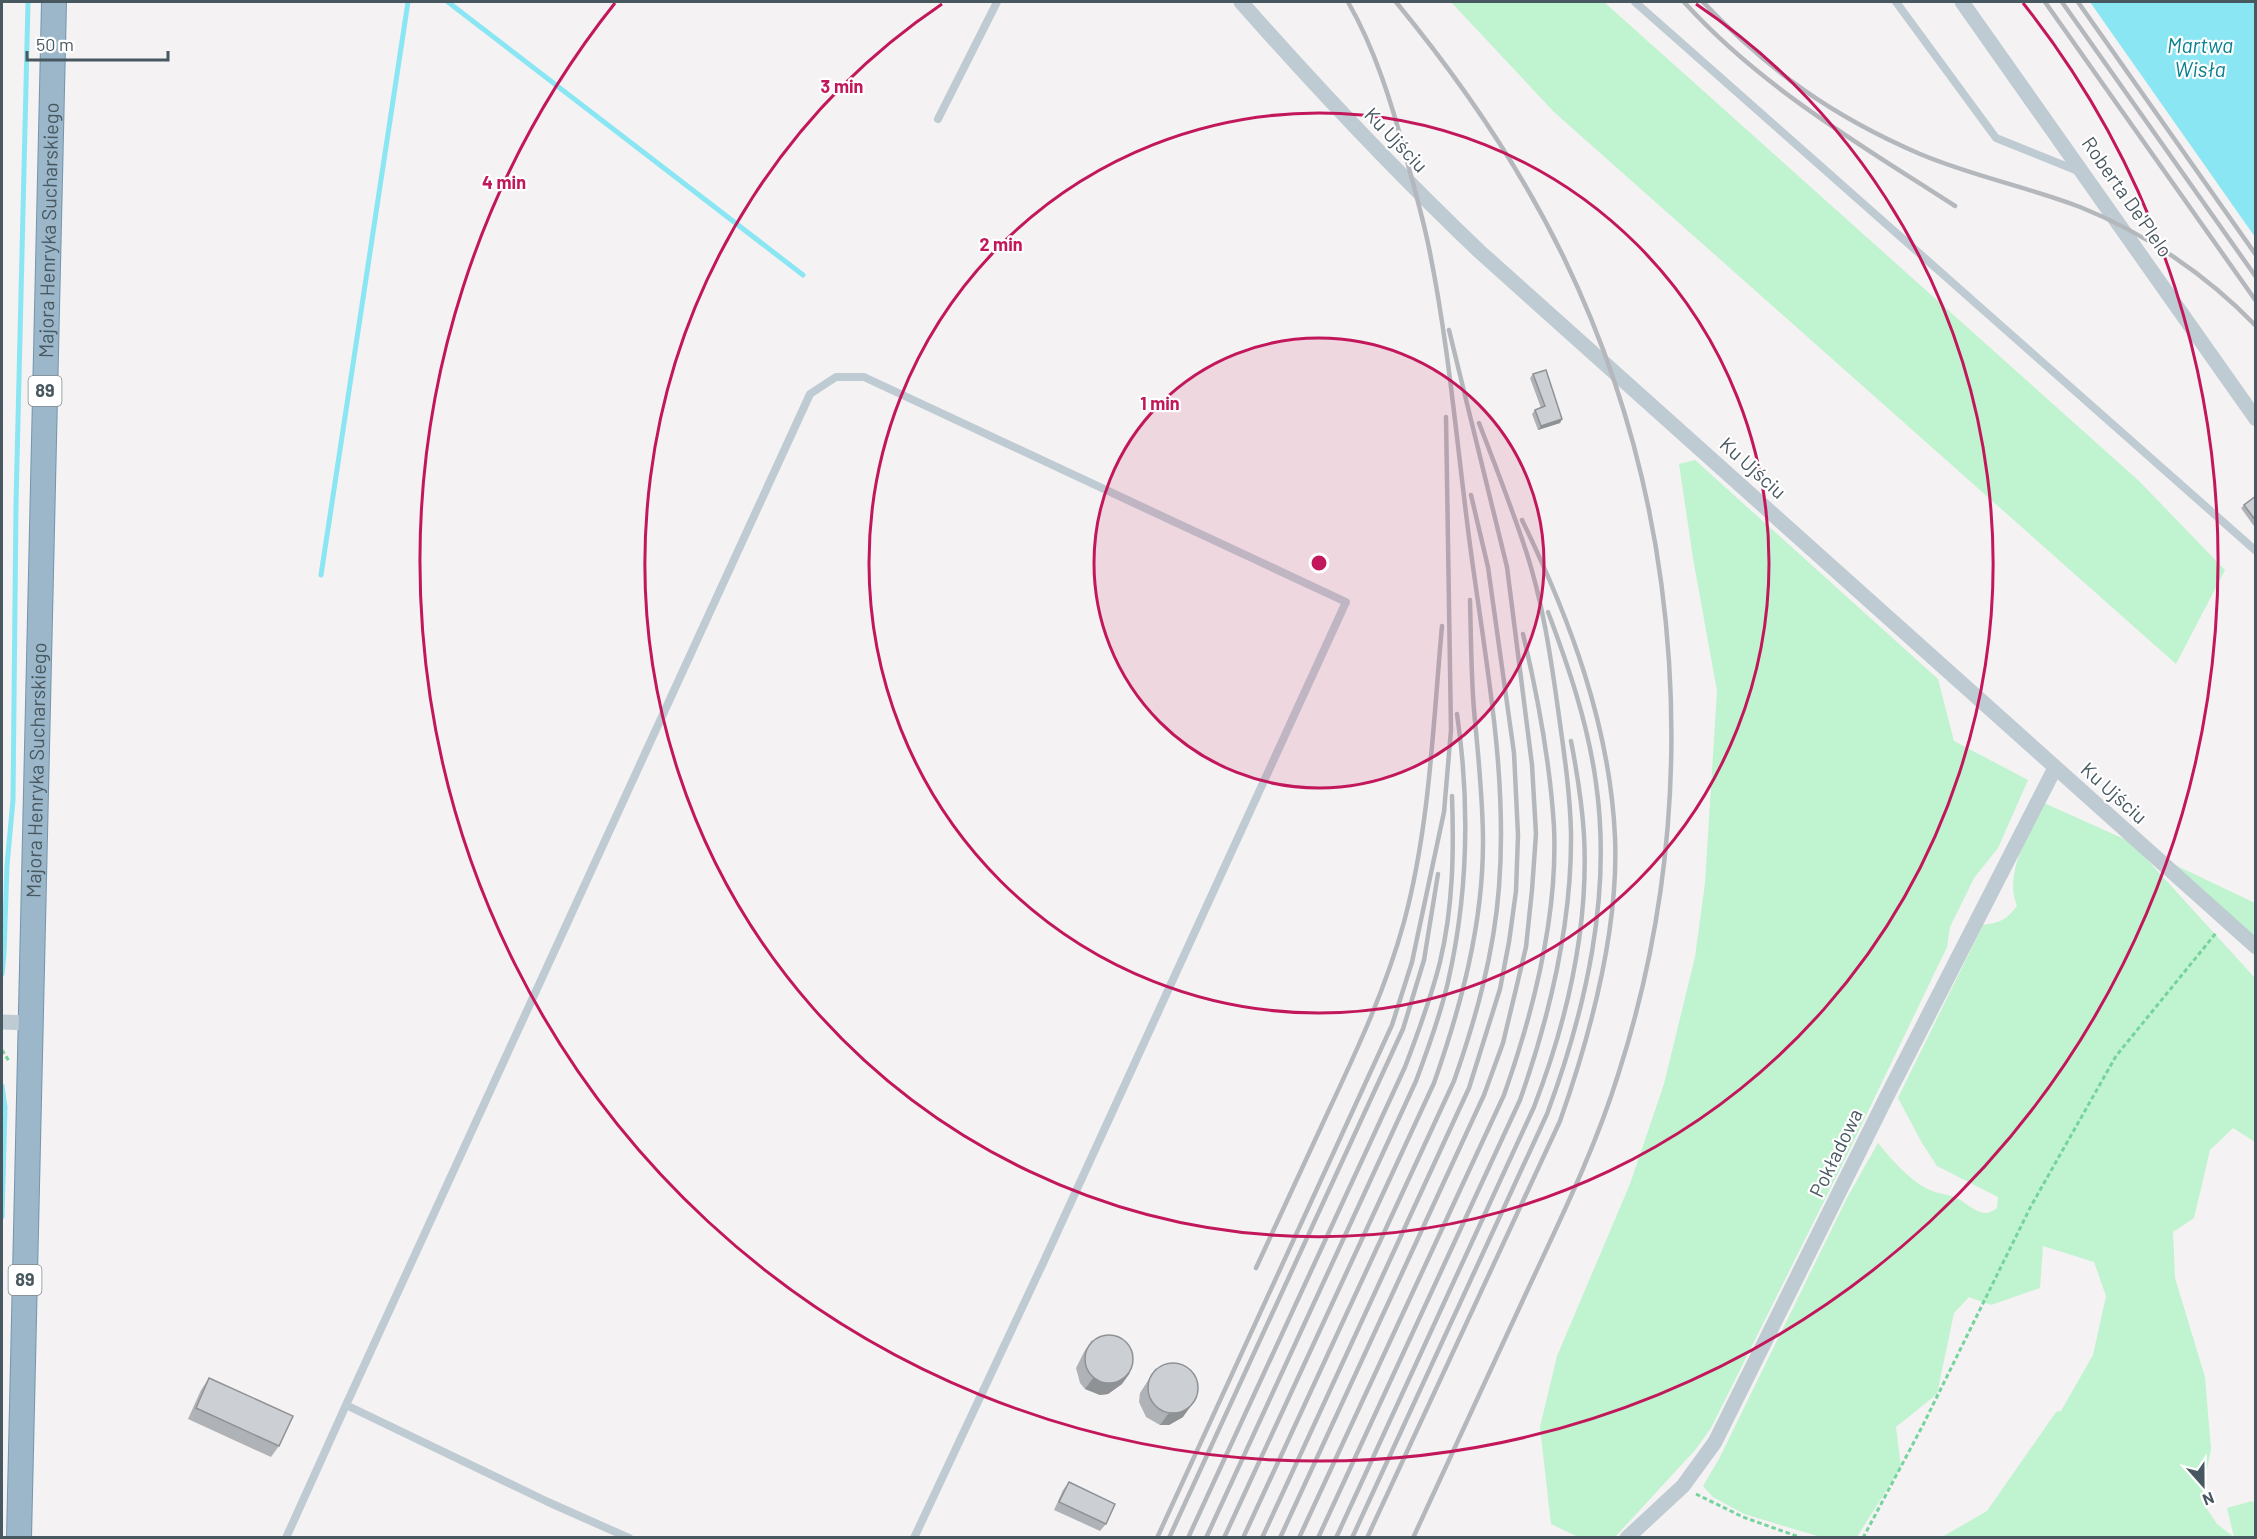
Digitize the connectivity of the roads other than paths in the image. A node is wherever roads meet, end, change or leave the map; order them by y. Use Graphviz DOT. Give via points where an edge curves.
graph roads {
  1 [pos="54,2"];
  2 [pos="997,2"];
  3 [pos="1241,2"];
  4 [pos="1635,2"];
  5 [pos="1896,2"];
  6 [pos="1962,2"];
  7 [pos="938,119"];
  8 [pos="2085,174"];
  9 [pos="2256,418"];
  10 [pos="2256,551"];
  11 [pos="2055,768"];
  12 [pos="2256,946"];
  13 [pos="2,1022"];
  14 [pos="30,1023"];
  15 [pos="346,1405"];
  16 [pos="19,1538"];
  17 [pos="286,1538"];
  18 [pos="629,1538"];
  19 [pos="914,1538"];
  20 [pos="1627,1538"];
  1 -- 14 [label="highway, Majora Henryka Sucharskiego / 89"];
  2 -- 7 [label="lane"];
  3 -- 11 [label="street, Ku Ujściu" via="1358,132 1479,251"];
  4 -- 10 [label="lane"];
  5 -- 8 [label="lane" via="1996,138"];
  6 -- 8 [label="street, Roberta De'Plelo"];
  8 -- 9 [label="street, Roberta De'Plelo"];
  11 -- 12 [label="street, Ku Ujściu"];
  11 -- 20 [label="street, Pokładowa" via="1715,1442 1683,1486"];
  13 -- 14 [label="street"];
  14 -- 16 [label="highway, Majora Henryka Sucharskiego / 89"];
  15 -- 17 [label="lane"];
  15 -- 18 [label="lane"];
  15 -- 19 [label="lane" via="810,394 836,377 864,377 1346,602"];
}
